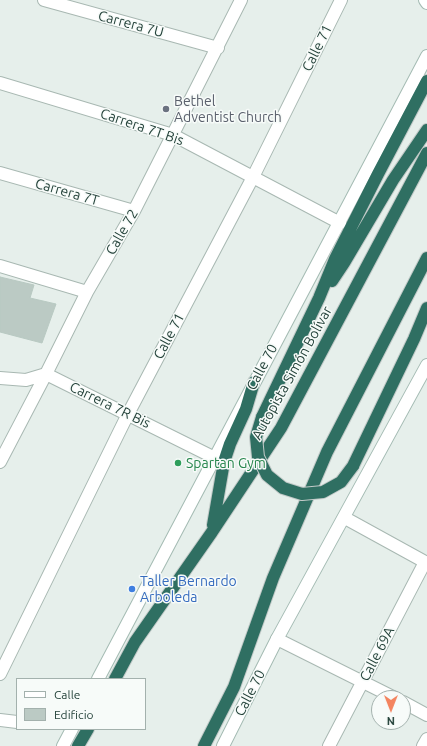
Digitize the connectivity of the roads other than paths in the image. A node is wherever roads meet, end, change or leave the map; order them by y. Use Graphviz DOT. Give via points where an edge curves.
graph roads {
  1 [pos="44,0"];
  2 [pos="241,0"];
  3 [pos="341,0"];
  4 [pos="425,0"];
  5 [pos="427,3"];
  6 [pos="218,48"];
  7 [pos="427,56"];
  8 [pos="427,81"];
  9 [pos="0,83"];
  10 [pos="427,130"];
  11 [pos="173,135"];
  12 [pos="427,153"];
  13 [pos="0,173"];
  14 [pos="253,177"];
  15 [pos="134,211"];
  16 [pos="340,223"];
  17 [pos="427,258"];
  18 [pos="0,266"];
  19 [pos="87,292"];
  20 [pos="320,298"];
  21 [pos="427,308"];
  22 [pos="427,318"];
  23 [pos="414,339"];
  24 [pos="427,365"];
  25 [pos="46,374"];
  26 [pos="0,378"];
  27 [pos="254,382"];
  28 [pos="128,414"];
  29 [pos="215,458"];
  30 [pos="0,462"];
  31 [pos="344,518"];
  32 [pos="212,532"];
  33 [pos="426,562"];
  34 [pos="277,639"];
  35 [pos="0,674"];
  36 [pos="99,678"];
  37 [pos="116,678"];
  38 [pos="363,681"];
  39 [pos="380,690"];
  40 [pos="411,706"];
  41 [pos="427,715"];
  42 [pos="0,720"];
  43 [pos="16,722"];
  44 [pos="69,730"];
  45 [pos="84,737"];
  46 [pos="427,739"];
  47 [pos="62,746"];
  48 [pos="71,746"];
  49 [pos="204,746"];
  50 [pos="223,746"];
  51 [pos="329,746"];
  52 [pos="423,746"];
  1 -- 6 [label="street, Carrera 7U"];
  2 -- 6 [label="street, Calle 72"];
  3 -- 14 [label="street, Calle 71"];
  4 -- 5 [label="street"];
  6 -- 11 [label="street, Calle 72"];
  7 -- 16 [label="street, Calle 70"];
  8 -- 20 [label="highway" via="335,259"];
  9 -- 11 [label="street, Carrera 7T Bis"];
  10 -- 20 [label="highway"];
  11 -- 14 [label="street, Carrera 7T Bis"];
  11 -- 15 [label="street, Calle 72"];
  12 -- 32 [label="highway, Autopista Simón Bolívar" via="281,428"];
  13 -- 15 [label="street, Carrera 7T"];
  14 -- 16 [label="street, Carrera 7T Bis"];
  14 -- 28 [label="street, Calle 71"];
  15 -- 19 [label="street, Calle 72"];
  16 -- 27 [label="street, Calle 70"];
  17 -- 49 [label="highway" via="327,452 273,578 234,687"];
  18 -- 19 [label="street"];
  19 -- 25 [label="street, Calle 72"];
  20 -- 23 [label="highway, bridge" via="262,418 256,437 258,457 267,475 283,488 302,494 323,492 340,482 353,466"];
  21 -- 23 [label="highway"];
  22 -- 23 [label="highway"];
  24 -- 31 [label="street, Calle 70"];
  25 -- 26 [label="street" via="26,380"];
  25 -- 28 [label="street, Carrera 7R Bis"];
  25 -- 30 [label="street, Calle 72"];
  27 -- 29 [label="street, Calle 70"];
  27 -- 32 [label="highway" via="224,462"];
  28 -- 29 [label="street, Carrera 7R Bis"];
  28 -- 35 [label="street, Calle 71"];
  29 -- 36 [label="street, Calle 70"];
  31 -- 33 [label="street"];
  31 -- 34 [label="street, Calle 70"];
  32 -- 37 [label="highway, Autopista Simón Bolívar" via="134,642"];
  33 -- 38 [label="street, Calle 69A"];
  34 -- 38 [label="street"];
  34 -- 50 [label="street, Calle 70"];
  38 -- 39 [label="street"];
  38 -- 51 [label="street, Calle 69A"];
  40 -- 41 [label="street"];
  42 -- 43 [label="street"];
  44 -- 47 [label="street"];
  45 -- 48 [label="highway"];
  46 -- 52 [label="street"];
}
